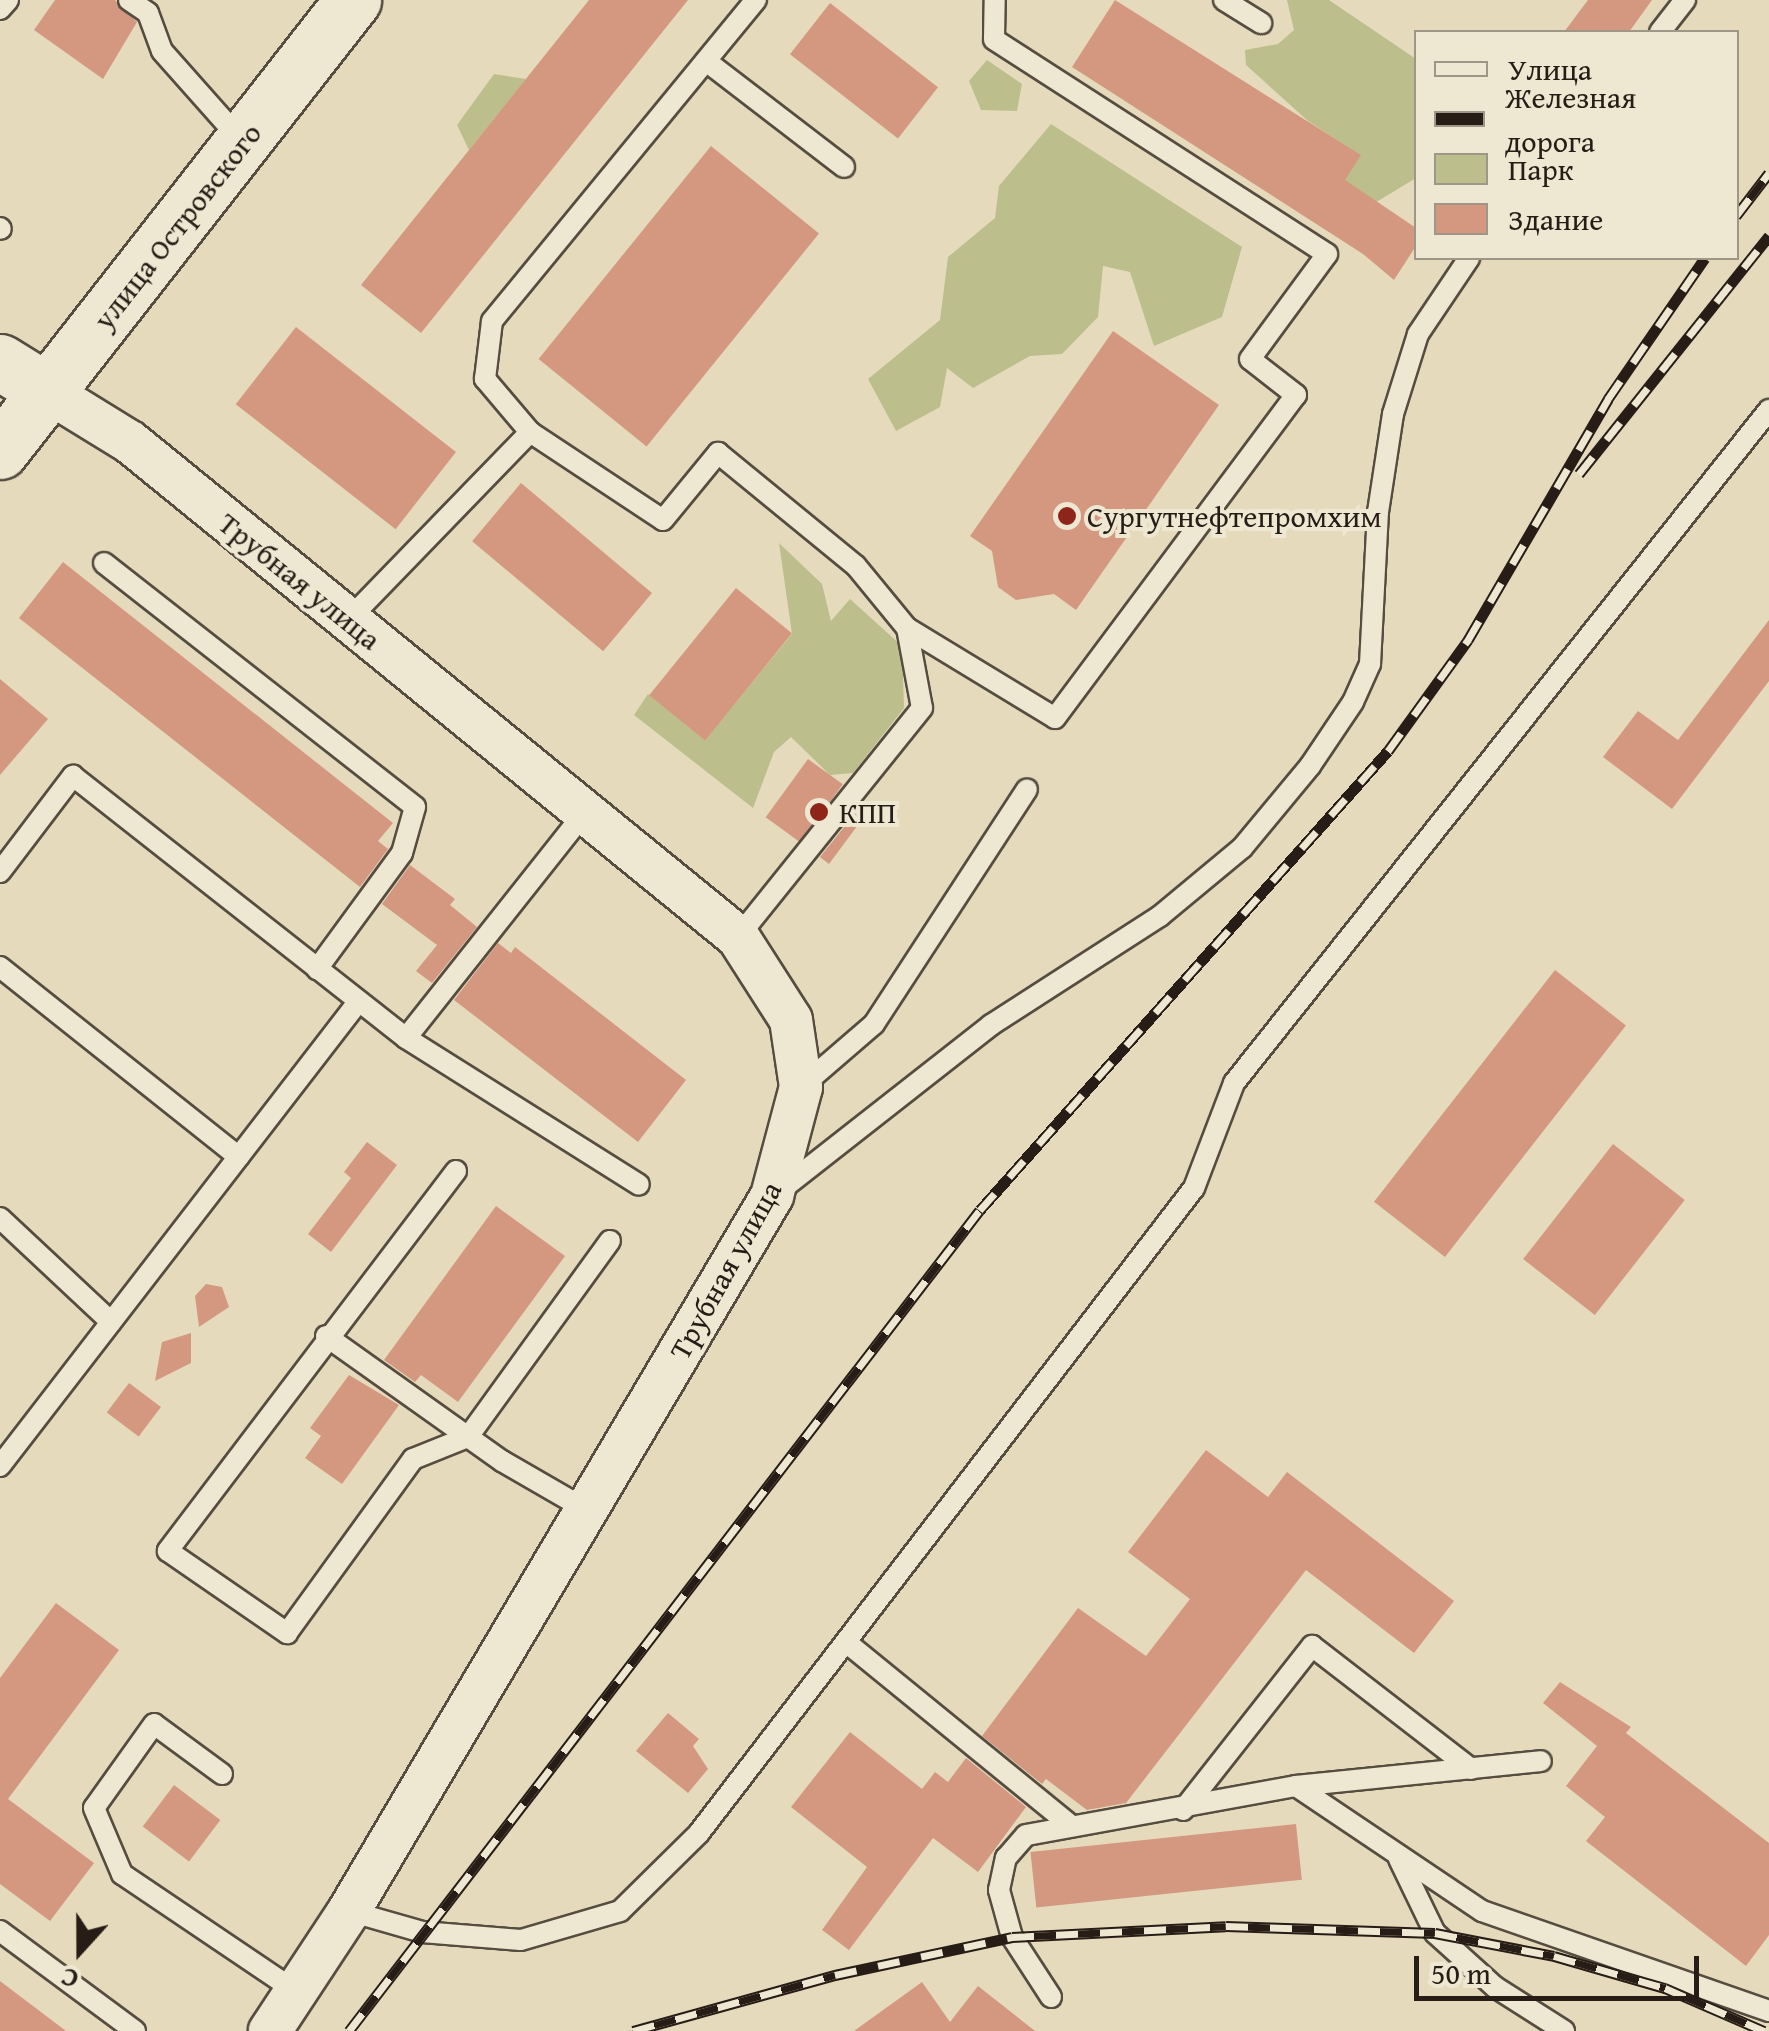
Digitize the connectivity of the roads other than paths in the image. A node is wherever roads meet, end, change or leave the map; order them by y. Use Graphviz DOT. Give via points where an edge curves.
graph roads {
  1 [pos="8,0"];
  2 [pos="129,0"];
  3 [pos="354,0"];
  4 [pos="756,0"];
  5 [pos="996,0"];
  6 [pos="1224,0"];
  7 [pos="1686,0"];
  8 [pos="153,7"];
  9 [pos="0,9"];
  10 [pos="1260,23"];
  11 [pos="1662,30"];
  12 [pos="706,61"];
  13 [pos="243,142"];
  14 [pos="844,167"];
  15 [pos="1468,260"];
  16 [pos="0,362"];
  17 [pos="47,392"];
  18 [pos="1769,410"];
  19 [pos="530,432"];
  20 [pos="0,450"];
  21 [pos="104,563"];
  22 [pos="348,620"];
  23 [pos="908,628"];
  24 [pos="1027,789"];
  25 [pos="585,812"];
  26 [pos="0,872"];
  27 [pos="738,937"];
  28 [pos="0,966"];
  29 [pos="317,969"];
  30 [pos="358,1002"];
  31 [pos="406,1038"];
  32 [pos="802,1087"];
  33 [pos="239,1156"];
  34 [pos="456,1171"];
  35 [pos="639,1185"];
  36 [pos="772,1196"];
  37 [pos="0,1218"];
  38 [pos="610,1241"];
  39 [pos="111,1322"];
  40 [pos="326,1336"];
  41 [pos="468,1437"];
  42 [pos="0,1466"];
  43 [pos="587,1510"];
  44 [pos="846,1642"];
  45 [pos="1541,1762"];
  46 [pos="1471,1768"];
  47 [pos="222,1774"];
  48 [pos="1296,1786"];
  49 [pos="1183,1810"];
  50 [pos="1070,1825"];
  51 [pos="1398,1858"];
  52 [pos="349,1910"];
  53 [pos="0,1932"];
  54 [pos="297,1992"];
  55 [pos="1052,1996"];
  56 [pos="1769,2011"];
  57 [pos="136,2031"];
  58 [pos="270,2031"];
  59 [pos="1564,2031"];
  1 -- 9 [label="lane"];
  2 -- 8 [label="lane"];
  3 -- 13 [label="main road, улица Островского"];
  4 -- 12 [label="lane"];
  5 -- 23 [label="lane" via="994,39 1327,254 1250,358 1296,395 1056,718"];
  6 -- 10 [label="lane"];
  7 -- 11 [label="lane"];
  8 -- 13 [label="lane" via="162,52"];
  12 -- 14 [label="lane"];
  12 -- 19 [label="lane" via="492,321 484,379"];
  13 -- 17 [label="main road, улица Островского"];
  15 -- 36 [label="lane" via="1418,334 1393,414 1378,512 1370,664 1310,766 1242,848 1160,916 990,1025"];
  16 -- 17 [label="main road"];
  17 -- 20 [label="main road, улица Островского"];
  17 -- 22 [label="street, Трубная улица" via="130,442"];
  18 -- 44 [label="lane" via="1234,1084 1194,1188"];
  19 -- 22 [label="lane"];
  19 -- 23 [label="lane" via="663,520 718,453 856,566"];
  21 -- 29 [label="lane" via="416,807 402,853"];
  22 -- 25 [label="street, Трубная улица"];
  23 -- 27 [label="lane" via="922,708"];
  24 -- 32 [label="lane" via="874,1024"];
  25 -- 27 [label="street, Трубная улица"];
  25 -- 31 [label="lane"];
  26 -- 29 [label="lane" via="73,776"];
  27 -- 32 [label="street, Трубная улица" via="791,1020"];
  28 -- 33 [label="lane"];
  29 -- 30 [label="lane"];
  30 -- 31 [label="lane"];
  30 -- 33 [label="lane"];
  31 -- 35 [label="lane"];
  32 -- 36 [label="street, Трубная улица"];
  33 -- 39 [label="lane"];
  34 -- 40 [label="lane"];
  36 -- 43 [label="street, Трубная улица"];
  37 -- 39 [label="lane"];
  38 -- 41 [label="lane"];
  39 -- 42 [label="lane"];
  40 -- 41 [label="lane"];
  40 -- 41 [label="lane" via="168,1551 287,1633 412,1459"];
  41 -- 43 [label="lane"];
  43 -- 52 [label="street, Трубная улица"];
  44 -- 50 [label="lane"];
  44 -- 52 [label="lane" via="699,1832 620,1911 521,1940 422,1932"];
  45 -- 46 [label="lane"];
  46 -- 48 [label="lane"];
  46 -- 49 [label="lane" via="1312,1646"];
  47 -- 54 [label="lane" via="154,1724 94,1808 122,1874"];
  48 -- 49 [label="lane"];
  48 -- 51 [label="lane"];
  49 -- 50 [label="lane"];
  50 -- 55 [label="lane" via="1026,1836 1006,1858 999,1890 1012,1937"];
  51 -- 56 [label="lane" via="1482,1911"];
  51 -- 59 [label="lane" via="1435,1933 1495,1987"];
  52 -- 54 [label="street, Трубная улица"];
  53 -- 57 [label="lane"];
  54 -- 58 [label="street, Трубная улица"];
}
